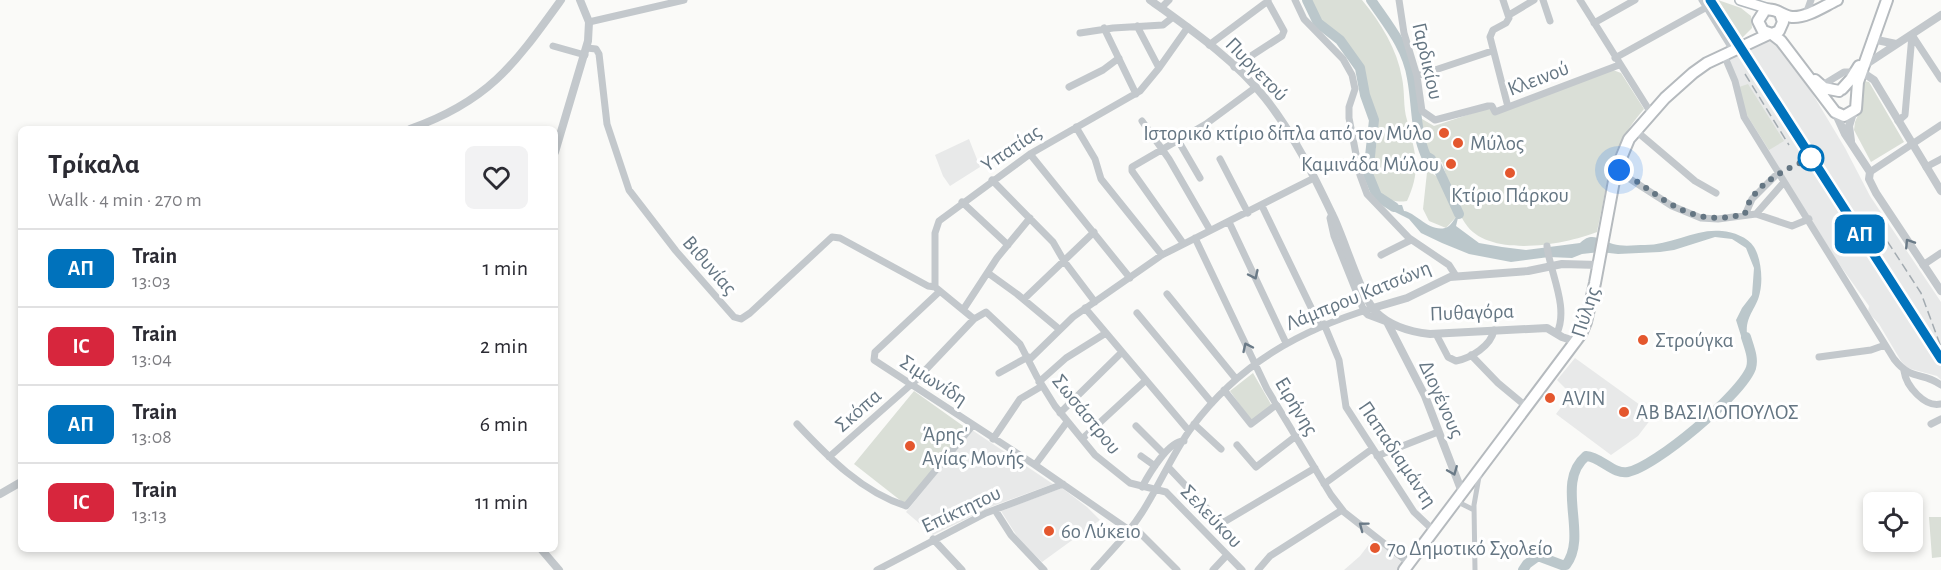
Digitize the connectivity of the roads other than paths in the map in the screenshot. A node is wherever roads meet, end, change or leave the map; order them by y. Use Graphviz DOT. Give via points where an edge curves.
graph roads {
  1 [pos="561,0"];
  2 [pos="580,0"];
  3 [pos="684,0"];
  4 [pos="1150,0"];
  5 [pos="1169,0"];
  6 [pos="1268,0"];
  7 [pos="1296,0"];
  8 [pos="1399,0"];
  9 [pos="1503,0"];
  10 [pos="1534,0"];
  11 [pos="1544,0"];
  12 [pos="1580,0"];
  13 [pos="1635,0"];
  14 [pos="1739,0"];
  15 [pos="1811,0"];
  16 [pos="1837,0"];
  17 [pos="1885,0"];
  18 [pos="1704,3"];
  19 [pos="1161,8"];
  20 [pos="1775,11"];
  21 [pos="1806,14"];
  22 [pos="1509,15"];
  23 [pos="1941,15"];
  24 [pos="1173,17"];
  25 [pos="1550,21"];
  26 [pos="589,22"];
  27 [pos="1594,23"];
  28 [pos="1759,23"];
  29 [pos="1783,25"];
  30 [pos="1137,26"];
  31 [pos="1188,27"];
  32 [pos="1104,28"];
  33 [pos="1080,33"];
  34 [pos="1771,34"];
  35 [pos="1912,34"];
  36 [pos="1871,43"];
  37 [pos="1744,44"];
  38 [pos="1896,44"];
  39 [pos="1209,45"];
  40 [pos="553,46"];
  41 [pos="586,51"];
  42 [pos="1492,51"];
  43 [pos="1729,53"];
  44 [pos="1119,58"];
  45 [pos="1617,62"];
  46 [pos="1234,66"];
  47 [pos="1159,68"];
  48 [pos="1861,70"];
  49 [pos="1417,76"];
  50 [pos="1941,79"];
  51 [pos="1821,86"];
  52 [pos="1069,87"];
  53 [pos="1256,87"];
  54 [pos="1840,90"];
  55 [pos="1136,94"];
  56 [pos="1856,97"];
  57 [pos="1508,107"];
  58 [pos="1833,109"];
  59 [pos="1651,113"];
  60 [pos="1853,113"];
  61 [pos="1437,120"];
  62 [pos="1142,121"];
  63 [pos="1898,121"];
  64 [pos="1941,125"];
  65 [pos="417,126"];
  66 [pos="1076,127"];
  67 [pos="1635,130"];
  68 [pos="558,142"];
  69 [pos="1179,142"];
  70 [pos="1853,144"];
  71 [pos="1912,144"];
  72 [pos="1163,151"];
  73 [pos="1030,154"];
  74 [pos="1220,159"];
  75 [pos="1941,159"];
  76 [pos="1926,167"];
  77 [pos="1616,170"];
  78 [pos="1779,172"];
  79 [pos="1870,172"];
  80 [pos="1200,178"];
  81 [pos="1314,178"];
  82 [pos="992,180"];
  83 [pos="1784,182"];
  84 [pos="1941,192"];
  85 [pos="1716,193"];
  86 [pos="962,202"];
  87 [pos="1262,206"];
  88 [pos="1248,213"];
  89 [pos="1745,214"];
  90 [pos="1756,214"];
  91 [pos="1030,218"];
  92 [pos="1809,219"];
  93 [pos="1229,222"];
  94 [pos="1210,230"];
  95 [pos="1094,232"];
  96 [pos="1195,238"];
  97 [pos="1411,240"];
  98 [pos="1183,243"];
  99 [pos="1008,245"];
  100 [pos="1546,246"];
  101 [pos="1941,253"];
  102 [pos="1162,255"];
  103 [pos="1381,255"];
  104 [pos="1064,261"];
  105 [pos="1599,264"];
  106 [pos="1923,265"];
  107 [pos="1549,266"];
  108 [pos="988,273"];
  109 [pos="1456,276"];
  110 [pos="1130,278"];
  111 [pos="937,289"];
  112 [pos="1941,291"];
  113 [pos="1167,294"];
  114 [pos="1024,299"];
  115 [pos="1095,302"];
  116 [pos="1085,308"];
  117 [pos="963,310"];
  118 [pos="1369,310"];
  119 [pos="985,312"];
  120 [pos="1137,313"];
  121 [pos="974,319"];
  122 [pos="1387,322"];
  123 [pos="1322,325"];
  124 [pos="1059,329"];
  125 [pos="1494,330"];
  126 [pos="1106,333"];
  127 [pos="1557,333"];
  128 [pos="1436,334"];
  129 [pos="1577,342"];
  130 [pos="1286,343"];
  131 [pos="1886,345"];
  132 [pos="1122,352"];
  133 [pos="1471,355"];
  134 [pos="1820,357"];
  135 [pos="1028,358"];
  136 [pos="1255,364"];
  137 [pos="1904,371"];
  138 [pos="999,373"];
  139 [pos="1924,378"];
  140 [pos="1236,379"];
  141 [pos="1146,380"];
  142 [pos="912,384"];
  143 [pos="1041,384"];
  144 [pos="1941,385"];
  145 [pos="1224,390"];
  146 [pos="1922,398"];
  147 [pos="1212,403"];
  148 [pos="1941,404"];
  149 [pos="1276,405"];
  150 [pos="1527,407"];
  151 [pos="1060,413"];
  152 [pos="1941,419"];
  153 [pos="1067,422"];
  154 [pos="797,424"];
  155 [pos="1194,424"];
  156 [pos="1931,424"];
  157 [pos="973,425"];
  158 [pos="1136,426"];
  159 [pos="1189,431"];
  160 [pos="1438,432"];
  161 [pos="1296,436"];
  162 [pos="993,439"];
  163 [pos="1082,439"];
  164 [pos="1184,441"];
  165 [pos="1237,446"];
  166 [pos="1221,449"];
  167 [pos="1374,452"];
  168 [pos="1164,454"];
  169 [pos="1141,456"];
  170 [pos="830,457"];
  171 [pos="1035,465"];
  172 [pos="1155,466"];
  173 [pos="1168,467"];
  174 [pos="1315,468"];
  175 [pos="1479,469"];
  176 [pos="18,484"];
  177 [pos="1063,484"];
  178 [pos="1324,484"];
  179 [pos="1142,487"];
  180 [pos="1156,488"];
  181 [pos="0,494"];
  182 [pos="1459,496"];
  183 [pos="995,510"];
  184 [pos="1342,510"];
  185 [pos="1474,510"];
  186 [pos="1131,528"];
  187 [pos="1433,530"];
  188 [pos="933,539"];
  189 [pos="544,552"];
  190 [pos="1227,555"];
  191 [pos="1406,566"];
  192 [pos="559,570"];
  193 [pos="877,570"];
  194 [pos="962,570"];
  195 [pos="1044,570"];
  196 [pos="1095,570"];
  197 [pos="1177,570"];
  198 [pos="1213,570"];
  199 [pos="1242,570"];
  200 [pos="1258,570"];
  201 [pos="1475,570"];
  1 -- 65 [label="street" via="530,43 487,89"];
  2 -- 26 [label="street"];
  3 -- 26 [label="street"];
  4 -- 19 [label="street, Πυργετού"];
  5 -- 19 [label="street"];
  6 -- 39 [label="street"];
  6 -- 46 [label="street" via="1284,31 1282,36"];
  7 -- 97 [label="street" via="1304,19 1343,59 1352,75 1355,89 1349,114 1365,190"];
  8 -- 49 [label="street, Γαρδικίου"];
  9 -- 22 [label="street"];
  10 -- 22 [label="street"];
  11 -- 25 [label="street"];
  12 -- 27 [label="street"];
  13 -- 27 [label="street"];
  14 -- 20 [label="main road"];
  14 -- 28 [label="main road" via="1754,11"];
  15 -- 21 [label="street"];
  16 -- 21 [label="main road"];
  17 -- 36 [label="main road"];
  18 -- 43 [label="street"];
  18 -- 45 [label="street, Κλεινού"];
  19 -- 24 [label="street, Πυργετού"];
  20 -- 21 [label="main road" via="1791,17"];
  20 -- 28 [label="main road" via="1762,13"];
  20 -- 29 [label="main road"];
  22 -- 42 [label="street" via="1506,23 1492,32"];
  23 -- 35 [label="street"];
  24 -- 30 [label="street" via="1165,25"];
  24 -- 31 [label="street, Πυργετού"];
  26 -- 41 [label="street"];
  27 -- 45 [label="street"];
  28 -- 34 [label="main road" via="1762,31"];
  28 -- 37 [label="main road"];
  29 -- 34 [label="main road"];
  29 -- 51 [label="main road" via="1786,38"];
  30 -- 32 [label="street"];
  30 -- 47 [label="street"];
  31 -- 39 [label="street, Πυργετού"];
  31 -- 47 [label="street, Υπατίας"];
  32 -- 33 [label="street"];
  32 -- 44 [label="street"];
  34 -- 37 [label="main road, Πύλης"];
  34 -- 58 [label="main road" via="1781,41"];
  35 -- 38 [label="street"];
  35 -- 50 [label="street"];
  35 -- 63 [label="street" via="1905,115"];
  36 -- 38 [label="street"];
  36 -- 48 [label="main road"];
  37 -- 43 [label="main road, Πύλης"];
  38 -- 48 [label="street"];
  39 -- 46 [label="street, Πυργετού"];
  40 -- 41 [label="street"];
  41 -- 68 [label="street"];
  41 -- 111 [label="street, Βιθυνίας" via="597,50 600,57 607,123 629,190 734,317 741,319 750,313 832,237"];
  42 -- 49 [label="street"];
  42 -- 57 [label="street"];
  43 -- 59 [label="main road, Πύλης" via="1687,78"];
  43 -- 78 [label="street" via="1744,117"];
  44 -- 52 [label="street"];
  44 -- 55 [label="street"];
  45 -- 57 [label="street, Κλεινού"];
  45 -- 59 [label="street"];
  46 -- 53 [label="street, Πυργετού"];
  47 -- 55 [label="street, Υπατίας"];
  48 -- 51 [label="street" via="1844,72"];
  48 -- 54 [label="main road"];
  48 -- 56 [label="main road"];
  48 -- 63 [label="street" via="1874,80"];
  49 -- 61 [label="street, Γαρδικίου" via="1422,111"];
  51 -- 54 [label="main road"];
  53 -- 69 [label="street"];
  53 -- 81 [label="street, Πυργετού"];
  54 -- 56 [label="main road" via="1850,91"];
  54 -- 58 [label="main road" via="1833,96"];
  55 -- 66 [label="street, Υπατίας"];
  56 -- 60 [label="main road"];
  57 -- 61 [label="street, Κλεινού" via="1495,112 1488,106"];
  58 -- 60 [label="main road" via="1844,116"];
  58 -- 70 [label="street"];
  59 -- 67 [label="main road, Πύλης"];
  60 -- 70 [label="street" via="1849,126"];
  62 -- 72 [label="street"];
  63 -- 71 [label="street"];
  64 -- 71 [label="street"];
  66 -- 73 [label="street, Υπατίας"];
  66 -- 102 [label="street" via="1095,159 1101,179"];
  67 -- 77 [label="main road, Πύλης"];
  67 -- 85 [label="street" via="1695,181"];
  69 -- 72 [label="street"];
  69 -- 80 [label="street"];
  70 -- 79 [label="street"];
  71 -- 76 [label="street"];
  71 -- 79 [label="street"];
  72 -- 94 [label="street"];
  72 -- 98 [label="street" via="1137,163 1132,171"];
  73 -- 82 [label="street, Υπατίας"];
  73 -- 95 [label="street"];
  74 -- 88 [label="street"];
  75 -- 76 [label="street"];
  76 -- 84 [label="street"];
  77 -- 89 [label="street" via="1694,216 1718,219"];
  77 -- 105 [label="main road, Πύλης"];
  78 -- 83 [label="street"];
  78 -- 89 [label="street" via="1752,199"];
  106 -- 79 [label="street, one-way" via="1870,183"];
  81 -- 87 [label="street"];
  81 -- 118 [label="street, Πυργετού"];
  82 -- 86 [label="street, Υπατίας"];
  82 -- 91 [label="street"];
  83 -- 90 [label="street"];
  83 -- 92 [label="street"];
  86 -- 99 [label="street"];
  86 -- 111 [label="street, Υπατίας" via="943,216 935,228"];
  87 -- 88 [label="street"];
  87 -- 123 [label="street, Παπαδιαμάντη"];
  88 -- 93 [label="street"];
  89 -- 90 [label="street"];
  90 -- 92 [label="street" via="1792,226"];
  91 -- 99 [label="street"];
  91 -- 104 [label="street" via="1053,242"];
  92 -- 131 [label="street"];
  93 -- 94 [label="street"];
  93 -- 130 [label="street, one-way"];
  94 -- 96 [label="street"];
  95 -- 104 [label="street"];
  95 -- 110 [label="street"];
  96 -- 98 [label="street"];
  136 -- 96 [label="street, Ειρήνης, one-way"];
  97 -- 103 [label="street"];
  97 -- 109 [label="street" via="1449,265"];
  98 -- 102 [label="street"];
  99 -- 108 [label="street"];
  100 -- 107 [label="street"];
  101 -- 106 [label="street"];
  102 -- 110 [label="street"];
  104 -- 114 [label="street"];
  104 -- 115 [label="street"];
  105 -- 107 [label="street, Λάμπρου Κατσώνη"];
  105 -- 129 [label="main road, Πύλης" via="1586,322"];
  106 -- 112 [label="street"];
  107 -- 109 [label="street, Λάμπρου Κατσώνη"];
  107 -- 127 [label="street" via="1560,310"];
  108 -- 114 [label="street"];
  108 -- 117 [label="street"];
  109 -- 118 [label="street, Λάμπρου Κατσώνη"];
  110 -- 115 [label="street"];
  111 -- 117 [label="street"];
  111 -- 142 [label="street, Σιμωνίδη" via="873,356"];
  113 -- 140 [label="street"];
  114 -- 124 [label="street"];
  115 -- 116 [label="street"];
  116 -- 124 [label="street"];
  116 -- 126 [label="street"];
  117 -- 121 [label="street"];
  118 -- 122 [label="street, Πυθαγόρα"];
  118 -- 123 [label="street, Λάμπρου Κατσώνη"];
  119 -- 121 [label="street, Σκόπα"];
  119 -- 135 [label="street, Σωσάστρου" via="1018,341"];
  120 -- 147 [label="street"];
  121 -- 142 [label="street, Σκόπα"];
  122 -- 128 [label="street, Πυθαγόρα"];
  122 -- 160 [label="street, Διογένους" via="1425,396"];
  123 -- 130 [label="street, Λάμπρου Κατσώνη"];
  123 -- 167 [label="street, Παπαδιαμάντη" via="1339,360 1346,407"];
  124 -- 135 [label="street"];
  125 -- 127 [label="street, Πυθαγόρα" via="1543,328"];
  125 -- 128 [label="street, Πυθαγόρα"];
  125 -- 133 [label="street" via="1487,343"];
  126 -- 132 [label="street"];
  126 -- 143 [label="street" via="1066,358"];
  127 -- 129 [label="street, Πυθαγόρα"];
  128 -- 133 [label="street" via="1450,360 1459,361"];
  129 -- 150 [label="main road, Πύλης"];
  130 -- 136 [label="street, Λάμπρου Κατσώνη"];
  131 -- 134 [label="street"];
  131 -- 137 [label="street"];
  132 -- 141 [label="street"];
  132 -- 151 [label="street"];
  133 -- 150 [label="street"];
  135 -- 138 [label="street"];
  135 -- 143 [label="street, Σωσάστρου"];
  136 -- 140 [label="street, Λάμπρου Κατσώνη"];
  136 -- 149 [label="street, Ειρήνης"];
  137 -- 139 [label="street"];
  137 -- 146 [label="street"];
  139 -- 144 [label="street"];
  139 -- 146 [label="street" via="1919,389"];
  140 -- 145 [label="street, Λάμπρου Κατσώνη"];
  141 -- 159 [label="street"];
  141 -- 163 [label="street"];
  142 -- 157 [label="street, Σιμωνίδη"];
  142 -- 170 [label="street, Σκόπα"];
  143 -- 151 [label="street, Σωσάστρου"];
  143 -- 162 [label="street" via="1021,397"];
  145 -- 147 [label="street, Λάμπρου Κατσώνη"];
  145 -- 149 [label="street" via="1251,424"];
  146 -- 148 [label="street" via="1929,405"];
  147 -- 155 [label="street, Λάμπρου Κατσώνη"];
  149 -- 161 [label="street, Ειρήνης"];
  150 -- 175 [label="main road, Πύλης"];
  151 -- 153 [label="street, Σωσάστρου"];
  152 -- 156 [label="street"];
  153 -- 163 [label="street, Σωσάστρου"];
  153 -- 171 [label="street"];
  154 -- 170 [label="street"];
  155 -- 159 [label="street, Λάμπρου Κατσώνη"];
  155 -- 166 [label="street"];
  157 -- 162 [label="street, Σιμωνίδη"];
  157 -- 170 [label="street" via="906,506 864,485"];
  158 -- 168 [label="street"];
  159 -- 164 [label="street, Λάμπρου Κατσώνη"];
  160 -- 167 [label="street"];
  160 -- 182 [label="street, Διογένους, one-way"];
  161 -- 165 [label="street" via="1257,467"];
  161 -- 174 [label="street, Ειρήνης"];
  162 -- 171 [label="street, Σιμωνίδη"];
  163 -- 179 [label="street, Σωσάστρου" via="1119,476"];
  164 -- 168 [label="street" via="1176,441"];
  164 -- 173 [label="street, Λάμπρου Κατσώνη"];
  167 -- 178 [label="street"];
  167 -- 187 [label="street, Παπαδιαμάντη" via="1414,512"];
  168 -- 172 [label="street"];
  169 -- 172 [label="street"];
  171 -- 177 [label="street, Σιμωνίδη"];
  172 -- 179 [label="street"];
  173 -- 174 [label="street" via="1224,522"];
  173 -- 180 [label="street, Λάμπρου Κατσώνη"];
  174 -- 178 [label="street, Ειρήνης"];
  175 -- 182 [label="main road, Πύλης"];
  175 -- 185 [label="street"];
  176 -- 181 [label="street"];
  177 -- 183 [label="street, Επίκτητου"];
  177 -- 186 [label="street, Σιμωνίδη"];
  178 -- 184 [label="street, Ειρήνης"];
  179 -- 180 [label="street, Σωσάστρου"];
  180 -- 186 [label="street, Λάμπρου Κατσώνη"];
  180 -- 190 [label="street, Σελεύκου" via="1166,492"];
  182 -- 185 [label="street" via="1466,507"];
  182 -- 187 [label="main road, Πύλης"];
  183 -- 188 [label="street, Επίκτητου"];
  183 -- 195 [label="street" via="1011,535"];
  191 -- 184 [label="street, Ειρήνης, one-way"];
  184 -- 200 [label="street" via="1265,560"];
  185 -- 201 [label="street"];
  186 -- 196 [label="street, Λάμπρου Κατσώνη"];
  186 -- 197 [label="street, Σιμωνίδη"];
  187 -- 191 [label="main road, Πύλης"];
  188 -- 193 [label="street, Επίκτητου"];
  188 -- 194 [label="street"];
  189 -- 192 [label="street"];
  190 -- 198 [label="street"];
  190 -- 199 [label="street, Σελεύκου"];
}
